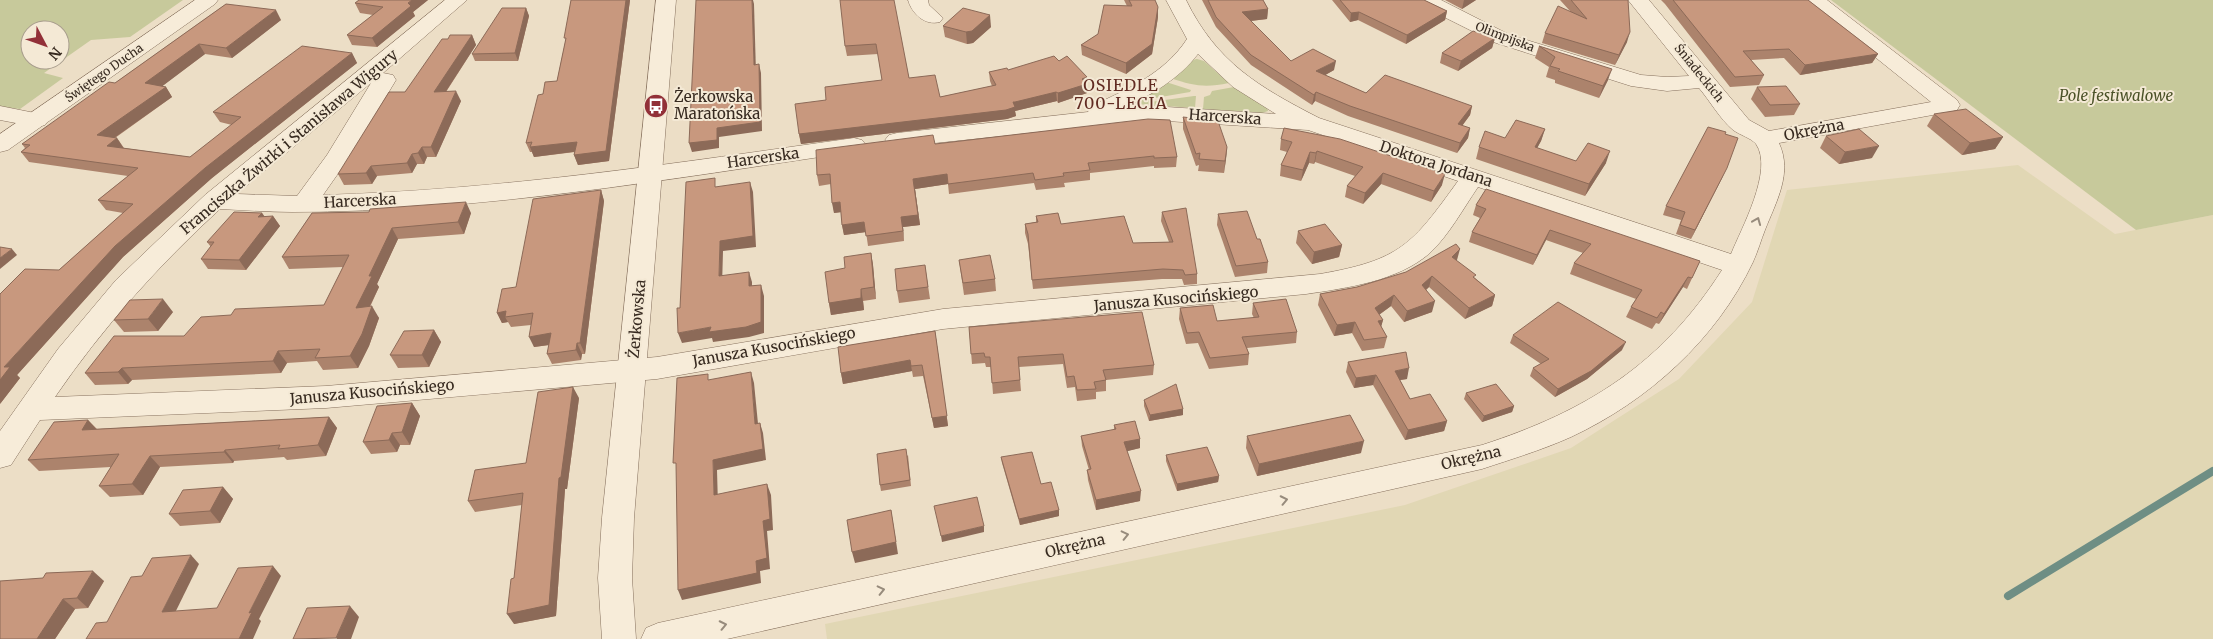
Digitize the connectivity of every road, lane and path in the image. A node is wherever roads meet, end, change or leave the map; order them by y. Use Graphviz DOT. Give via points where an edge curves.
graph roads {
  1 [pos="208,0"];
  2 [pos="457,0"];
  3 [pos="666,0"];
  4 [pos="918,0"];
  5 [pos="1176,0"];
  6 [pos="1425,0"];
  7 [pos="1638,0"];
  8 [pos="1814,0"];
  9 [pos="933,18"];
  10 [pos="1197,39"];
  11 [pos="367,76"];
  12 [pos="1705,81"];
  13 [pos="0,113"];
  14 [pos="1081,119"];
  15 [pos="37,120"];
  16 [pos="1311,123"];
  17 [pos="1765,139"];
  18 [pos="0,145"];
  19 [pos="650,175"];
  20 [pos="1474,176"];
  21 [pos="214,201"];
  22 [pos="304,204"];
  23 [pos="1738,266"];
  24 [pos="632,369"];
  25 [pos="31,409"];
  26 [pos="0,456"];
  27 [pos="619,639"];
  28 [pos="658,639"];
  1 -- 15 [label="street, Świętego Ducha"];
  2 -- 11 [label="street, Franciszka Żwirki i Stanisława Wigury"];
  3 -- 19 [label="street, Żerkowska"];
  4 -- 9 [label="street" via="920,7"];
  5 -- 10 [label="street, Doktora Jordana"];
  6 -- 12 [label="street, Olimpijska" via="1504,39 1639,81 1667,84"];
  7 -- 12 [label="street, Śniadeckich"];
  8 -- 17 [label="street, Okrężna" via="1949,105"];
  10 -- 14 [label="street" via="1182,59 1155,81"];
  10 -- 16 [label="street, Doktora Jordana" via="1235,77"];
  11 -- 21 [label="street, Franciszka Żwirki i Stanisława Wigury"];
  11 -- 22 [label="street" via="385,80"];
  12 -- 17 [label="street, Śniadeckich" via="1741,125"];
  13 -- 15 [label="street"];
  14 -- 16 [label="street, Harcerska" via="1161,114"];
  14 -- 19 [label="street, Harcerska" via="857,145"];
  15 -- 18 [label="street, Świętego Ducha"];
  16 -- 20 [label="street, Doktora Jordana"];
  23 -- 17 [label="street, Okrężna, one-way" via="1760,214 1772,174 1773,159"];
  19 -- 22 [label="street, Harcerska" via="502,191"];
  19 -- 24 [label="street, Żerkowska"];
  20 -- 23 [label="street, Doktora Jordana"];
  20 -- 24 [label="street, Janusza Kusocińskiego" via="1419,248 1390,264 1345,279 1272,290 943,319 657,368"];
  21 -- 22 [label="street, Harcerska"];
  21 -- 25 [label="street, Franciszka Żwirki i Stanisława Wigury" via="121,291 57,370"];
  28 -- 23 [label="street, Okrężna, one-way" via="1521,446 1594,412 1656,370 1718,300"];
  24 -- 25 [label="street, Janusza Kusocińskiego" via="326,397"];
  24 -- 27 [label="street, Żerkowska" via="615,578"];
  25 -- 26 [label="street, Franciszka Żwirki i Stanisława Wigury"];
}
